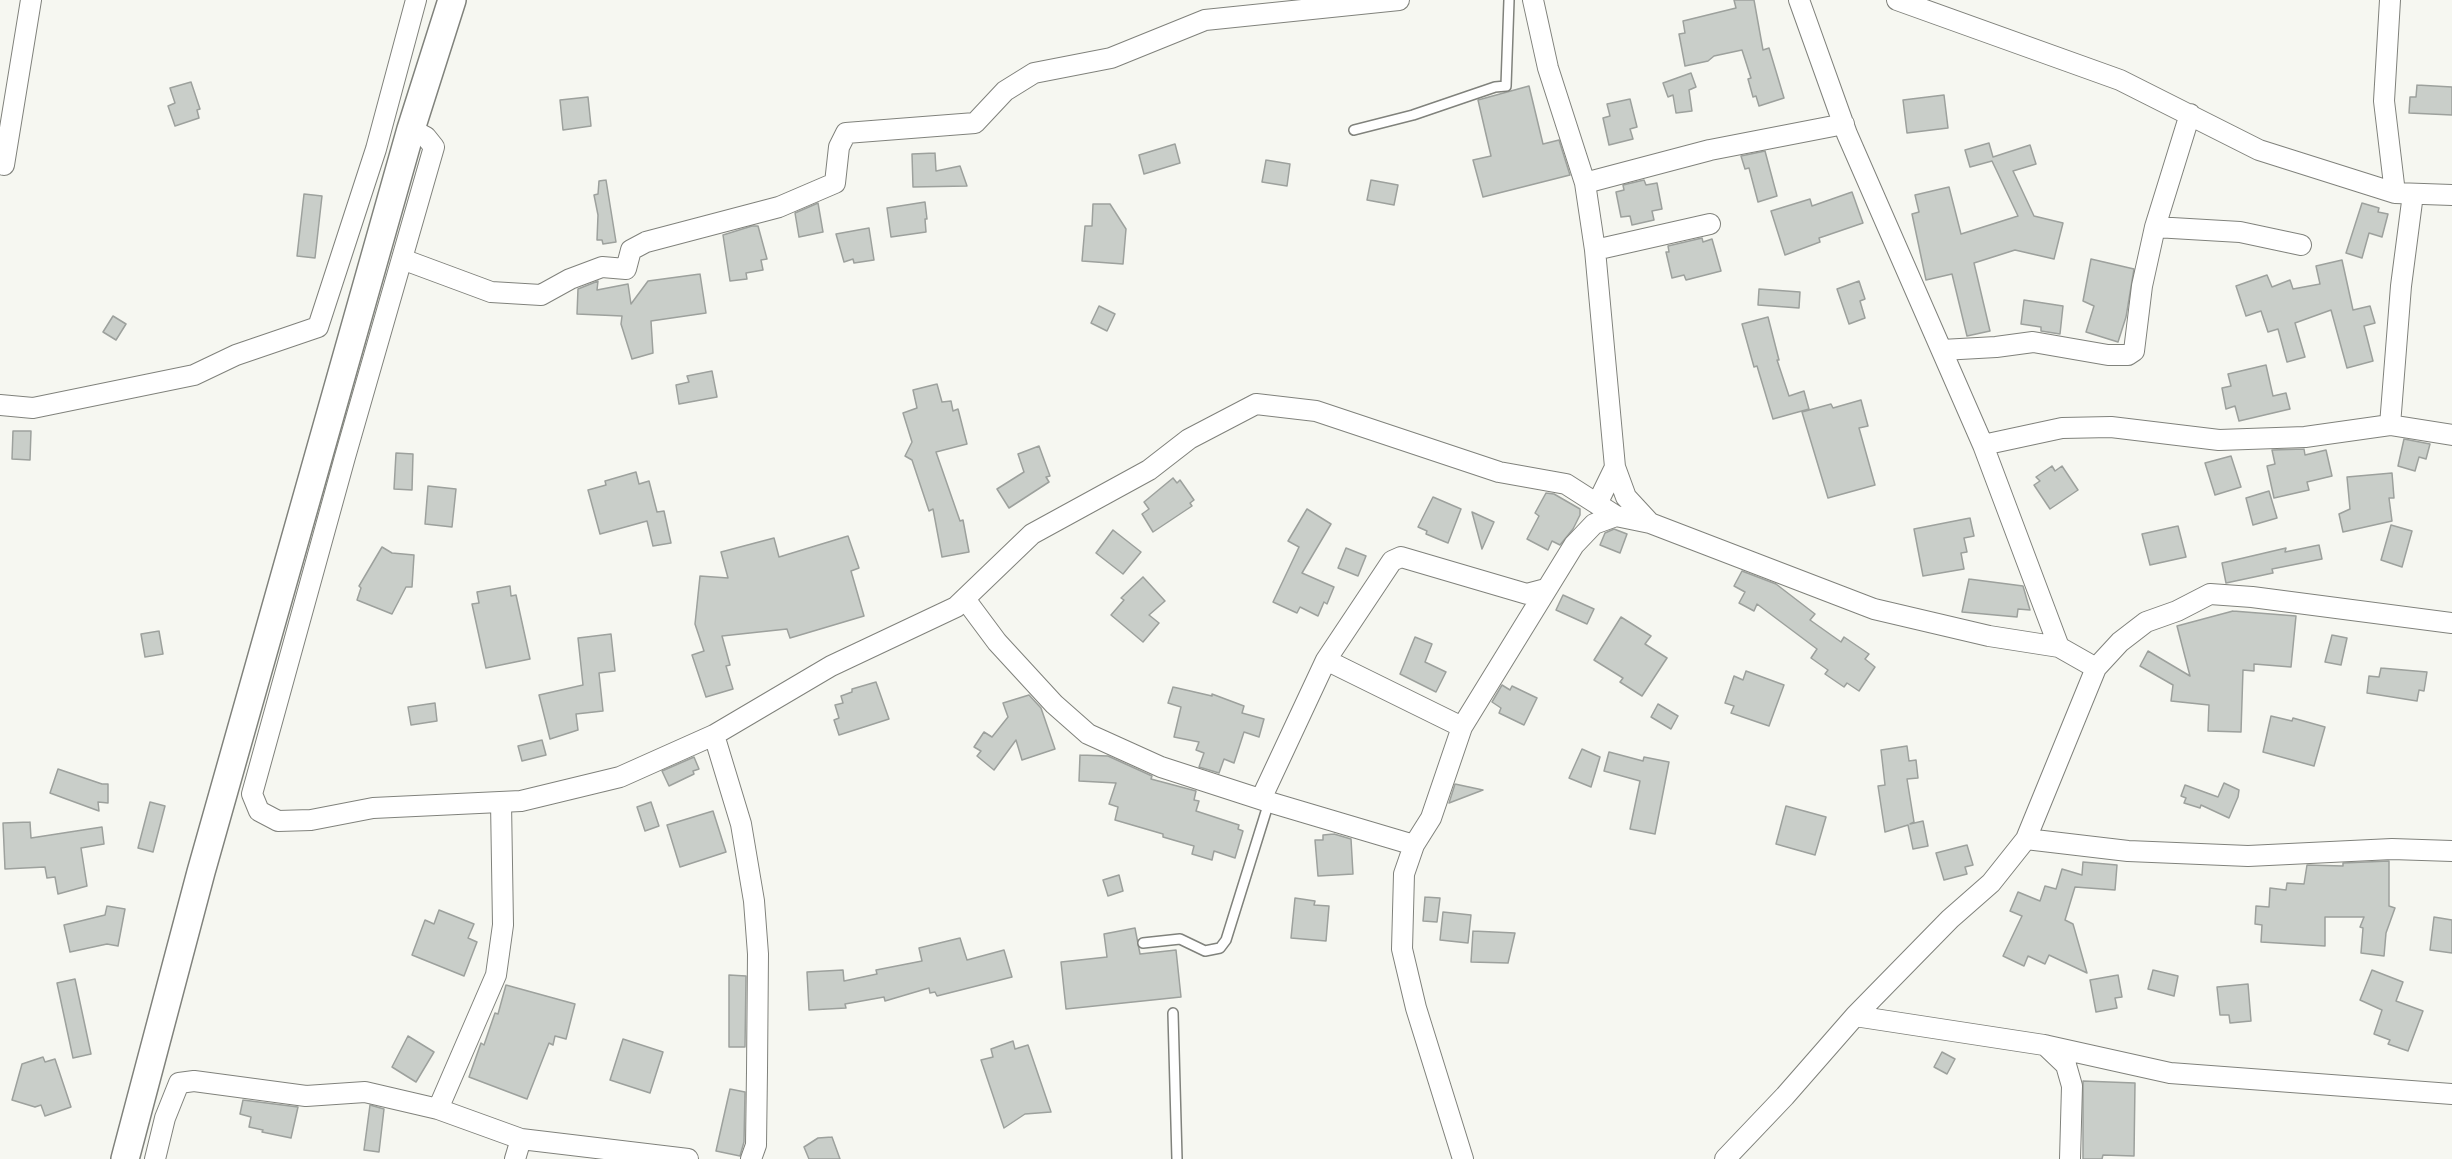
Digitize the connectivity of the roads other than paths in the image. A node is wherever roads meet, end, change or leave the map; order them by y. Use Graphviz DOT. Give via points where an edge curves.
graph roads {
  1 [pos="31,0"];
  2 [pos="416,0"];
  3 [pos="452,0"];
  4 [pos="1399,0"];
  5 [pos="1509,0"];
  6 [pos="1533,0"];
  7 [pos="1799,0"];
  8 [pos="1897,0"];
  9 [pos="2390,0"];
  10 [pos="1933,6"];
  11 [pos="2190,114"];
  12 [pos="1844,124"];
  13 [pos="411,129"];
  14 [pos="1354,130"];
  15 [pos="4,165"];
  16 [pos="1585,183"];
  17 [pos="2404,194"];
  18 [pos="2452,195"];
  19 [pos="1710,224"];
  20 [pos="2155,227"];
  21 [pos="2301,245"];
  22 [pos="1595,250"];
  23 [pos="402,259"];
  24 [pos="1942,350"];
  25 [pos="0,405"];
  26 [pos="2390,425"];
  27 [pos="2452,435"];
  28 [pos="1983,445"];
  29 [pos="1616,467"];
  30 [pos="1597,504"];
  31 [pos="1616,516"];
  32 [pos="1650,523"];
  33 [pos="1546,589"];
  34 [pos="965,599"];
  35 [pos="2452,623"];
  36 [pos="2059,647"];
  37 [pos="1326,660"];
  38 [pos="2096,668"];
  39 [pos="1462,727"];
  40 [pos="714,735"];
  41 [pos="1265,801"];
  42 [pos="501,802"];
  43 [pos="2026,839"];
  44 [pos="1414,845"];
  45 [pos="2452,851"];
  46 [pos="1143,943"];
  47 [pos="1173,1013"];
  48 [pos="1855,1016"];
  49 [pos="2044,1045"];
  50 [pos="2452,1094"];
  51 [pos="438,1109"];
  52 [pos="520,1139"];
  53 [pos="125,1159"];
  54 [pos="155,1159"];
  55 [pos="515,1159"];
  56 [pos="688,1159"];
  57 [pos="751,1159"];
  58 [pos="1177,1159"];
  59 [pos="1463,1159"];
  60 [pos="1725,1159"];
  61 [pos="2070,1159"];
  1 -- 15 [label="street"];
  2 -- 25 [label="street" via="376,149 318,327 236,355 194,375 33,408"];
  3 -- 13 [label="main road"];
  4 -- 23 [label="street" via="1205,20 1111,58 1034,73 1005,91 975,123 846,133 839,147 835,183 779,207 646,242 631,250 626,269 602,267 541,296 491,292"];
  5 -- 14 [label="lane" via="1506,86"];
  6 -- 16 [label="street" via="1548,68"];
  7 -- 12 [label="street"];
  8 -- 10 [label="street"];
  9 -- 17 [label="street" via="2384,101"];
  10 -- 11 [label="street" via="2120,80"];
  11 -- 17 [label="street" via="2259,150"];
  11 -- 20 [label="street"];
  12 -- 16 [label="street" via="1710,150"];
  12 -- 24 [label="street"];
  13 -- 23 [label="street" via="434,147"];
  13 -- 53 [label="main road" via="204,861"];
  16 -- 22 [label="street"];
  17 -- 18 [label="street"];
  17 -- 26 [label="street"];
  19 -- 22 [label="street"];
  20 -- 21 [label="street" via="2240,232"];
  20 -- 24 [label="street" via="2134,351 2128,355 2033,342"];
  22 -- 29 [label="street"];
  23 -- 42 [label="street" via="252,794 259,811 278,821 311,820 373,808"];
  24 -- 28 [label="street"];
  26 -- 27 [label="street"];
  26 -- 28 [label="street" via="2305,438 2219,440 2111,427 2062,428"];
  28 -- 36 [label="street"];
  29 -- 30 [label="street"];
  29 -- 32 [label="street" via="1626,497"];
  30 -- 31 [label="street"];
  30 -- 34 [label="street" via="1566,484 1500,472 1316,411 1256,404 1189,439 1149,470 1032,534"];
  31 -- 32 [label="street"];
  31 -- 33 [label="street" via="1594,524 1574,545"];
  32 -- 36 [label="street" via="1874,609 1989,636"];
  33 -- 37 [label="street" via="1527,594 1401,556 1392,561"];
  33 -- 39 [label="street"];
  34 -- 40 [label="street" via="956,607 831,666"];
  34 -- 41 [label="street" via="997,642 1054,704 1088,734 1161,767"];
  35 -- 38 [label="street" via="2210,594 2146,622"];
  36 -- 38 [label="street"];
  37 -- 39 [label="street"];
  37 -- 41 [label="street"];
  38 -- 43 [label="street"];
  39 -- 44 [label="street" via="1431,818"];
  40 -- 42 [label="street" via="620,777 521,801"];
  40 -- 57 [label="street" via="741,824 754,901 758,954 757,1071 756,1145"];
  41 -- 44 [label="street"];
  41 -- 46 [label="lane" via="1226,940 1220,948 1205,951 1180,939"];
  42 -- 51 [label="street" via="503,925 496,975"];
  43 -- 45 [label="street" via="2128,851 2248,856 2392,849"];
  43 -- 48 [label="street" via="1991,883"];
  44 -- 59 [label="street" via="1404,874 1402,949 1416,1008"];
  47 -- 58 [label="lane"];
  48 -- 49 [label="street"];
  48 -- 60 [label="street"];
  49 -- 50 [label="street" via="2170,1073"];
  49 -- 61 [label="street" via="2066,1065 2072,1086"];
  51 -- 52 [label="street"];
  51 -- 54 [label="street" via="366,1092 306,1096 194,1081 179,1083"];
  52 -- 55 [label="street"];
  52 -- 56 [label="street"];
}
